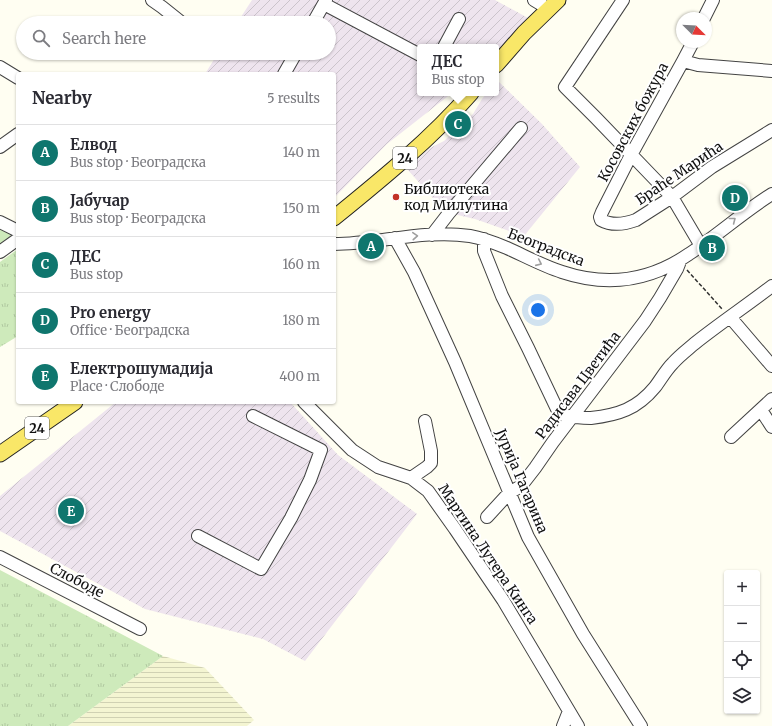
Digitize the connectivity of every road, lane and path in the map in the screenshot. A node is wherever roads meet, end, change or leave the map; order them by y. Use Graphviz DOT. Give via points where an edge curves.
graph roads {
  1 [pos="152,0"];
  2 [pos="534,0"];
  3 [pos="623,0"];
  4 [pos="713,0"];
  5 [pos="325,2"];
  6 [pos="553,4"];
  7 [pos="707,12"];
  8 [pos="174,16"];
  9 [pos="317,16"];
  10 [pos="459,19"];
  11 [pos="446,44"];
  12 [pos="690,48"];
  13 [pos="417,53"];
  14 [pos="292,60"];
  15 [pos="683,61"];
  16 [pos="499,62"];
  17 [pos="0,66"];
  18 [pos="772,71"];
  19 [pos="285,72"];
  20 [pos="16,77"];
  21 [pos="469,96"];
  22 [pos="521,128"];
  23 [pos="772,130"];
  24 [pos="16,135"];
  25 [pos="0,147"];
  26 [pos="631,155"];
  27 [pos="772,194"];
  28 [pos="672,197"];
  29 [pos="336,216"];
  30 [pos="600,217"];
  31 [pos="0,222"];
  32 [pos="16,231"];
  33 [pos="432,235"];
  34 [pos="395,238"];
  35 [pos="484,239"];
  36 [pos="16,240"];
  37 [pos="336,244"];
  38 [pos="701,246"];
  39 [pos="0,252"];
  40 [pos="678,263"];
  41 [pos="772,286"];
  42 [pos="730,318"];
  43 [pos="772,366"];
  44 [pos="772,399"];
  45 [pos="72,404"];
  46 [pos="306,404"];
  47 [pos="761,410"];
  48 [pos="252,416"];
  49 [pos="573,416"];
  50 [pos="425,421"];
  51 [pos="772,427"];
  52 [pos="731,437"];
  53 [pos="0,454"];
  54 [pos="412,478"];
  55 [pos="509,493"];
  56 [pos="487,517"];
  57 [pos="198,536"];
  58 [pos="0,557"];
  59 [pos="140,629"];
  60 [pos="569,710"];
  61 [pos="563,726"];
  62 [pos="578,726"];
  63 [pos="641,726"];
  1 -- 8 [label="street"];
  2 -- 6 [label="street"];
  3 -- 26 [label="street" via="565,87"];
  4 -- 7 [label="street"];
  5 -- 9 [label="street"];
  5 -- 13 [label="street"];
  6 -- 16 [label="main road"];
  10 -- 11 [label="street"];
  12 -- 15 [label="street, Косовских божура"];
  14 -- 19 [label="street"];
  15 -- 18 [label="street" via="698,65"];
  15 -- 26 [label="street, Косовских божура"];
  17 -- 20 [label="street"];
  21 -- 29 [label="main road, 24" via="389,173"];
  22 -- 33 [label="street"];
  23 -- 28 [label="street, Браће Марића"];
  24 -- 25 [label="street"];
  26 -- 28 [label="street"];
  26 -- 30 [label="street, Косовских божура"];
  38 -- 27 [label="street, Београдска, one-way" via="744,212"];
  28 -- 30 [label="street, Браће Марића" via="630,222 610,224"];
  28 -- 38 [label="street"];
  31 -- 32 [label="street"];
  34 -- 33 [label="street, Београдска, one-way"];
  33 -- 35 [label="street, Београдска" via="456,234"];
  34 -- 37 [label="street, Београдска"];
  34 -- 55 [label="street, Јурија Гагарина" via="414,272 455,362"];
  35 -- 40 [label="street, Београдска, one-way" via="549,267 592,279 613,280 646,276"];
  35 -- 49 [label="street" via="484,251 502,296 552,400 561,414"];
  36 -- 39 [label="street"];
  38 -- 40 [label="street, Београдска"];
  40 -- 42 [label="path"];
  40 -- 49 [label="street, Радисава Цветића" via="671,280 645,321"];
  41 -- 42 [label="street"];
  42 -- 43 [label="street"];
  42 -- 49 [label="street" via="673,363 648,396 631,408 593,418"];
  44 -- 47 [label="street"];
  45 -- 53 [label="main road, 24"];
  46 -- 54 [label="street, Мартина Лутера Кинга" via="352,450 378,467"];
  47 -- 51 [label="street"];
  47 -- 52 [label="street"];
  48 -- 57 [label="street" via="321,450 310,480 261,569"];
  49 -- 55 [label="street, Радисава Цветића" via="521,486"];
  50 -- 54 [label="street" via="432,451 431,462"];
  54 -- 60 [label="street, Мартина Лутера Кинга" via="428,490 456,529 503,600"];
  55 -- 56 [label="street, Радисава Цветића"];
  55 -- 63 [label="street, Јурија Гагарина" via="528,537 583,634"];
  58 -- 59 [label="street, Слободе"];
  60 -- 61 [label="street"];
  60 -- 62 [label="street, Мартина Лутера Кинга"];
}
